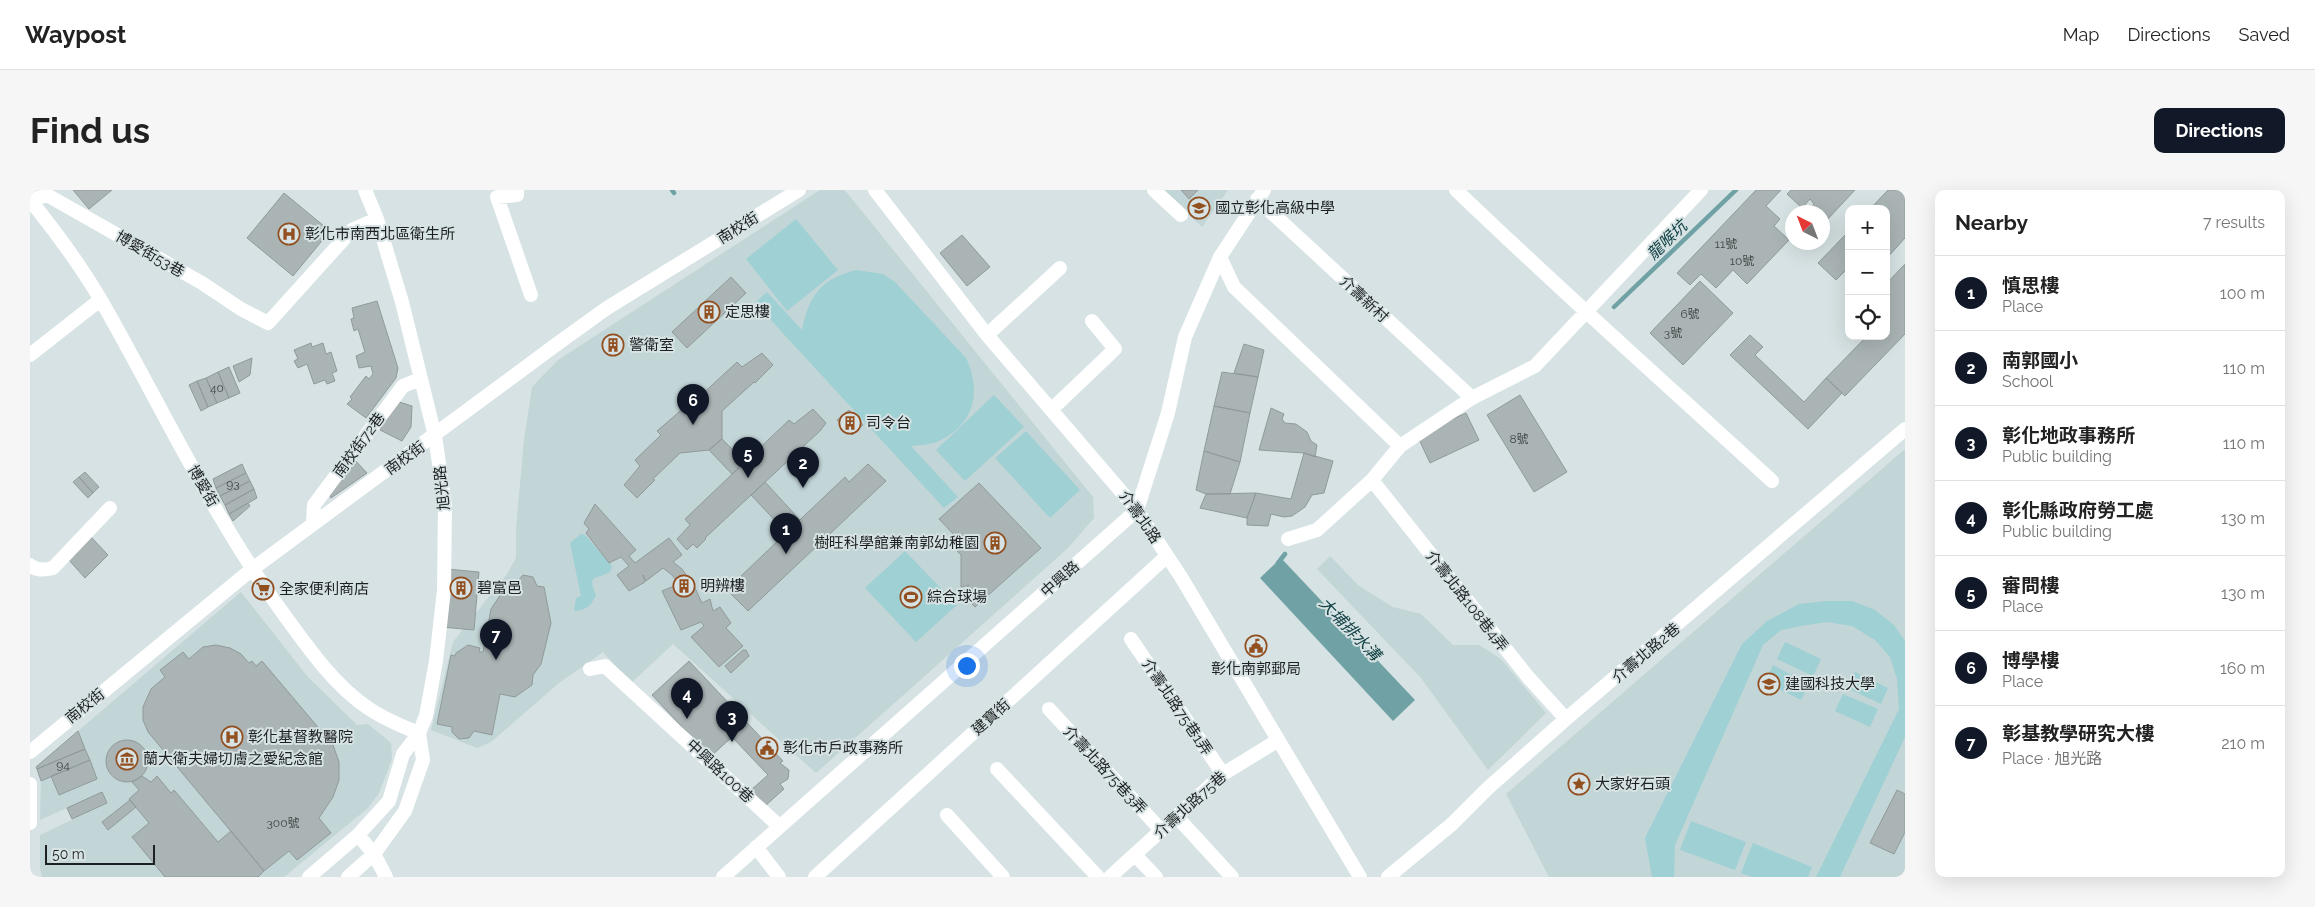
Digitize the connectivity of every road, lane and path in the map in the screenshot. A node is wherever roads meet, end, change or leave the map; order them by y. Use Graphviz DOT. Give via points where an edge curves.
graph roads {
  1 [pos="366,190"];
  2 [pos="517,190"];
  3 [pos="799,190"];
  4 [pos="875,190"];
  5 [pos="1154,190"];
  6 [pos="1456,190"];
  7 [pos="1701,190"];
  8 [pos="1260,195"];
  9 [pos="30,200"];
  10 [pos="1181,215"];
  11 [pos="377,219"];
  12 [pos="1220,258"];
  13 [pos="1060,268"];
  14 [pos="531,295"];
  15 [pos="100,300"];
  16 [pos="1587,311"];
  17 [pos="1092,321"];
  18 [pos="987,335"];
  19 [pos="30,355"];
  20 [pos="420,379"];
  21 [pos="1472,398"];
  22 [pos="1052,409"];
  23 [pos="1905,429"];
  24 [pos="436,436"];
  25 [pos="1400,446"];
  26 [pos="1372,480"];
  27 [pos="1772,481"];
  28 [pos="110,508"];
  29 [pos="1138,510"];
  30 [pos="313,523"];
  31 [pos="1288,539"];
  32 [pos="1167,556"];
  33 [pos="31,567"];
  34 [pos="251,570"];
  35 [pos="1132,639"];
  36 [pos="590,669"];
  37 [pos="1049,709"];
  38 [pos="1566,719"];
  39 [pos="419,733"];
  40 [pos="1277,741"];
  41 [pos="30,752"];
  42 [pos="997,769"];
  43 [pos="1222,774"];
  44 [pos="30,784"];
  45 [pos="947,815"];
  46 [pos="1177,817"];
  47 [pos="30,823"];
  48 [pos="779,826"];
  49 [pos="1162,830"];
  50 [pos="358,835"];
  51 [pos="756,847"];
  52 [pos="374,854"];
  53 [pos="1135,855"];
  54 [pos="309,877"];
  55 [pos="348,877"];
  56 [pos="386,877"];
  57 [pos="723,877"];
  58 [pos="780,877"];
  59 [pos="815,877"];
  60 [pos="1003,877"];
  61 [pos="1098,877"];
  62 [pos="1110,877"];
  63 [pos="1156,877"];
  64 [pos="1232,877"];
  65 [pos="1360,877"];
  66 [pos="1388,877"];
  1 -- 11 [label="street, 旭光路"];
  2 -- 14 [label="street" via="517,195 497,196"];
  3 -- 24 [label="street, 南校街" via="608,308"];
  4 -- 18 [label="street, 介壽北路"];
  5 -- 10 [label="street"];
  6 -- 16 [label="street" via="1541,272"];
  7 -- 16 [label="street"];
  8 -- 12 [label="street"];
  8 -- 21 [label="street, 介壽新村"];
  9 -- 11 [label="street, 博愛街53巷" via="47,195 268,323 352,230"];
  9 -- 15 [label="street, 博愛街" via="52,226"];
  11 -- 20 [label="street, 旭光路" via="402,302"];
  12 -- 25 [label="street" via="1234,286"];
  12 -- 29 [label="street" via="1185,337 1168,414"];
  13 -- 18 [label="street"];
  15 -- 19 [label="street"];
  15 -- 34 [label="street, 博愛街"];
  16 -- 21 [label="street" via="1535,366"];
  16 -- 27 [label="street"];
  17 -- 22 [label="street" via="1115,348"];
  18 -- 22 [label="street, 介壽北路"];
  20 -- 24 [label="street, 旭光路"];
  20 -- 30 [label="street, 南校街72巷" via="402,386 314,505"];
  21 -- 25 [label="street"];
  22 -- 29 [label="street, 介壽北路"];
  23 -- 38 [label="street, 介壽北路2巷"];
  24 -- 30 [label="street, 南校街"];
  24 -- 39 [label="street, 旭光路" via="445,504 444,590 436,661 426,716"];
  25 -- 26 [label="street"];
  26 -- 31 [label="street" via="1317,530"];
  26 -- 38 [label="street, 介壽北路108巷4弄" via="1528,677"];
  28 -- 33 [label="street" via="53,568"];
  29 -- 32 [label="street, 介壽北路"];
  29 -- 48 [label="street, 中興路"];
  30 -- 34 [label="street, 南校街"];
  32 -- 40 [label="street, 介壽北路"];
  32 -- 59 [label="street, 建寶街"];
  34 -- 39 [label="street, 博愛街" via="315,658 347,690 367,708"];
  34 -- 41 [label="street, 南校街"];
  35 -- 43 [label="street, 介壽北路75巷1弄"];
  36 -- 48 [label="street, 中興路100巷" via="605,666"];
  37 -- 49 [label="street, 介壽北路75巷3弄"];
  38 -- 66 [label="street, 介壽北路2巷" via="1452,824"];
  39 -- 50 [label="street, 旭光路" via="403,754 389,802"];
  39 -- 52 [label="street, 旭光路" via="422,760 405,811"];
  40 -- 43 [label="street, 介壽北路75巷"];
  40 -- 65 [label="street, 介壽北路"];
  42 -- 61 [label="street"];
  43 -- 46 [label="street, 介壽北路75巷"];
  44 -- 47 [label="street"];
  45 -- 60 [label="street"];
  46 -- 49 [label="street, 介壽北路75巷"];
  46 -- 64 [label="street"];
  48 -- 51 [label="street, 中興路"];
  49 -- 53 [label="street, 介壽北路75巷"];
  50 -- 52 [label="street"];
  50 -- 54 [label="street, 旭光路"];
  51 -- 57 [label="street, 中興路"];
  51 -- 58 [label="street"];
  52 -- 55 [label="street, 旭光路"];
  52 -- 56 [label="street"];
  53 -- 62 [label="street, 介壽北路75巷"];
  53 -- 63 [label="street"];
}
